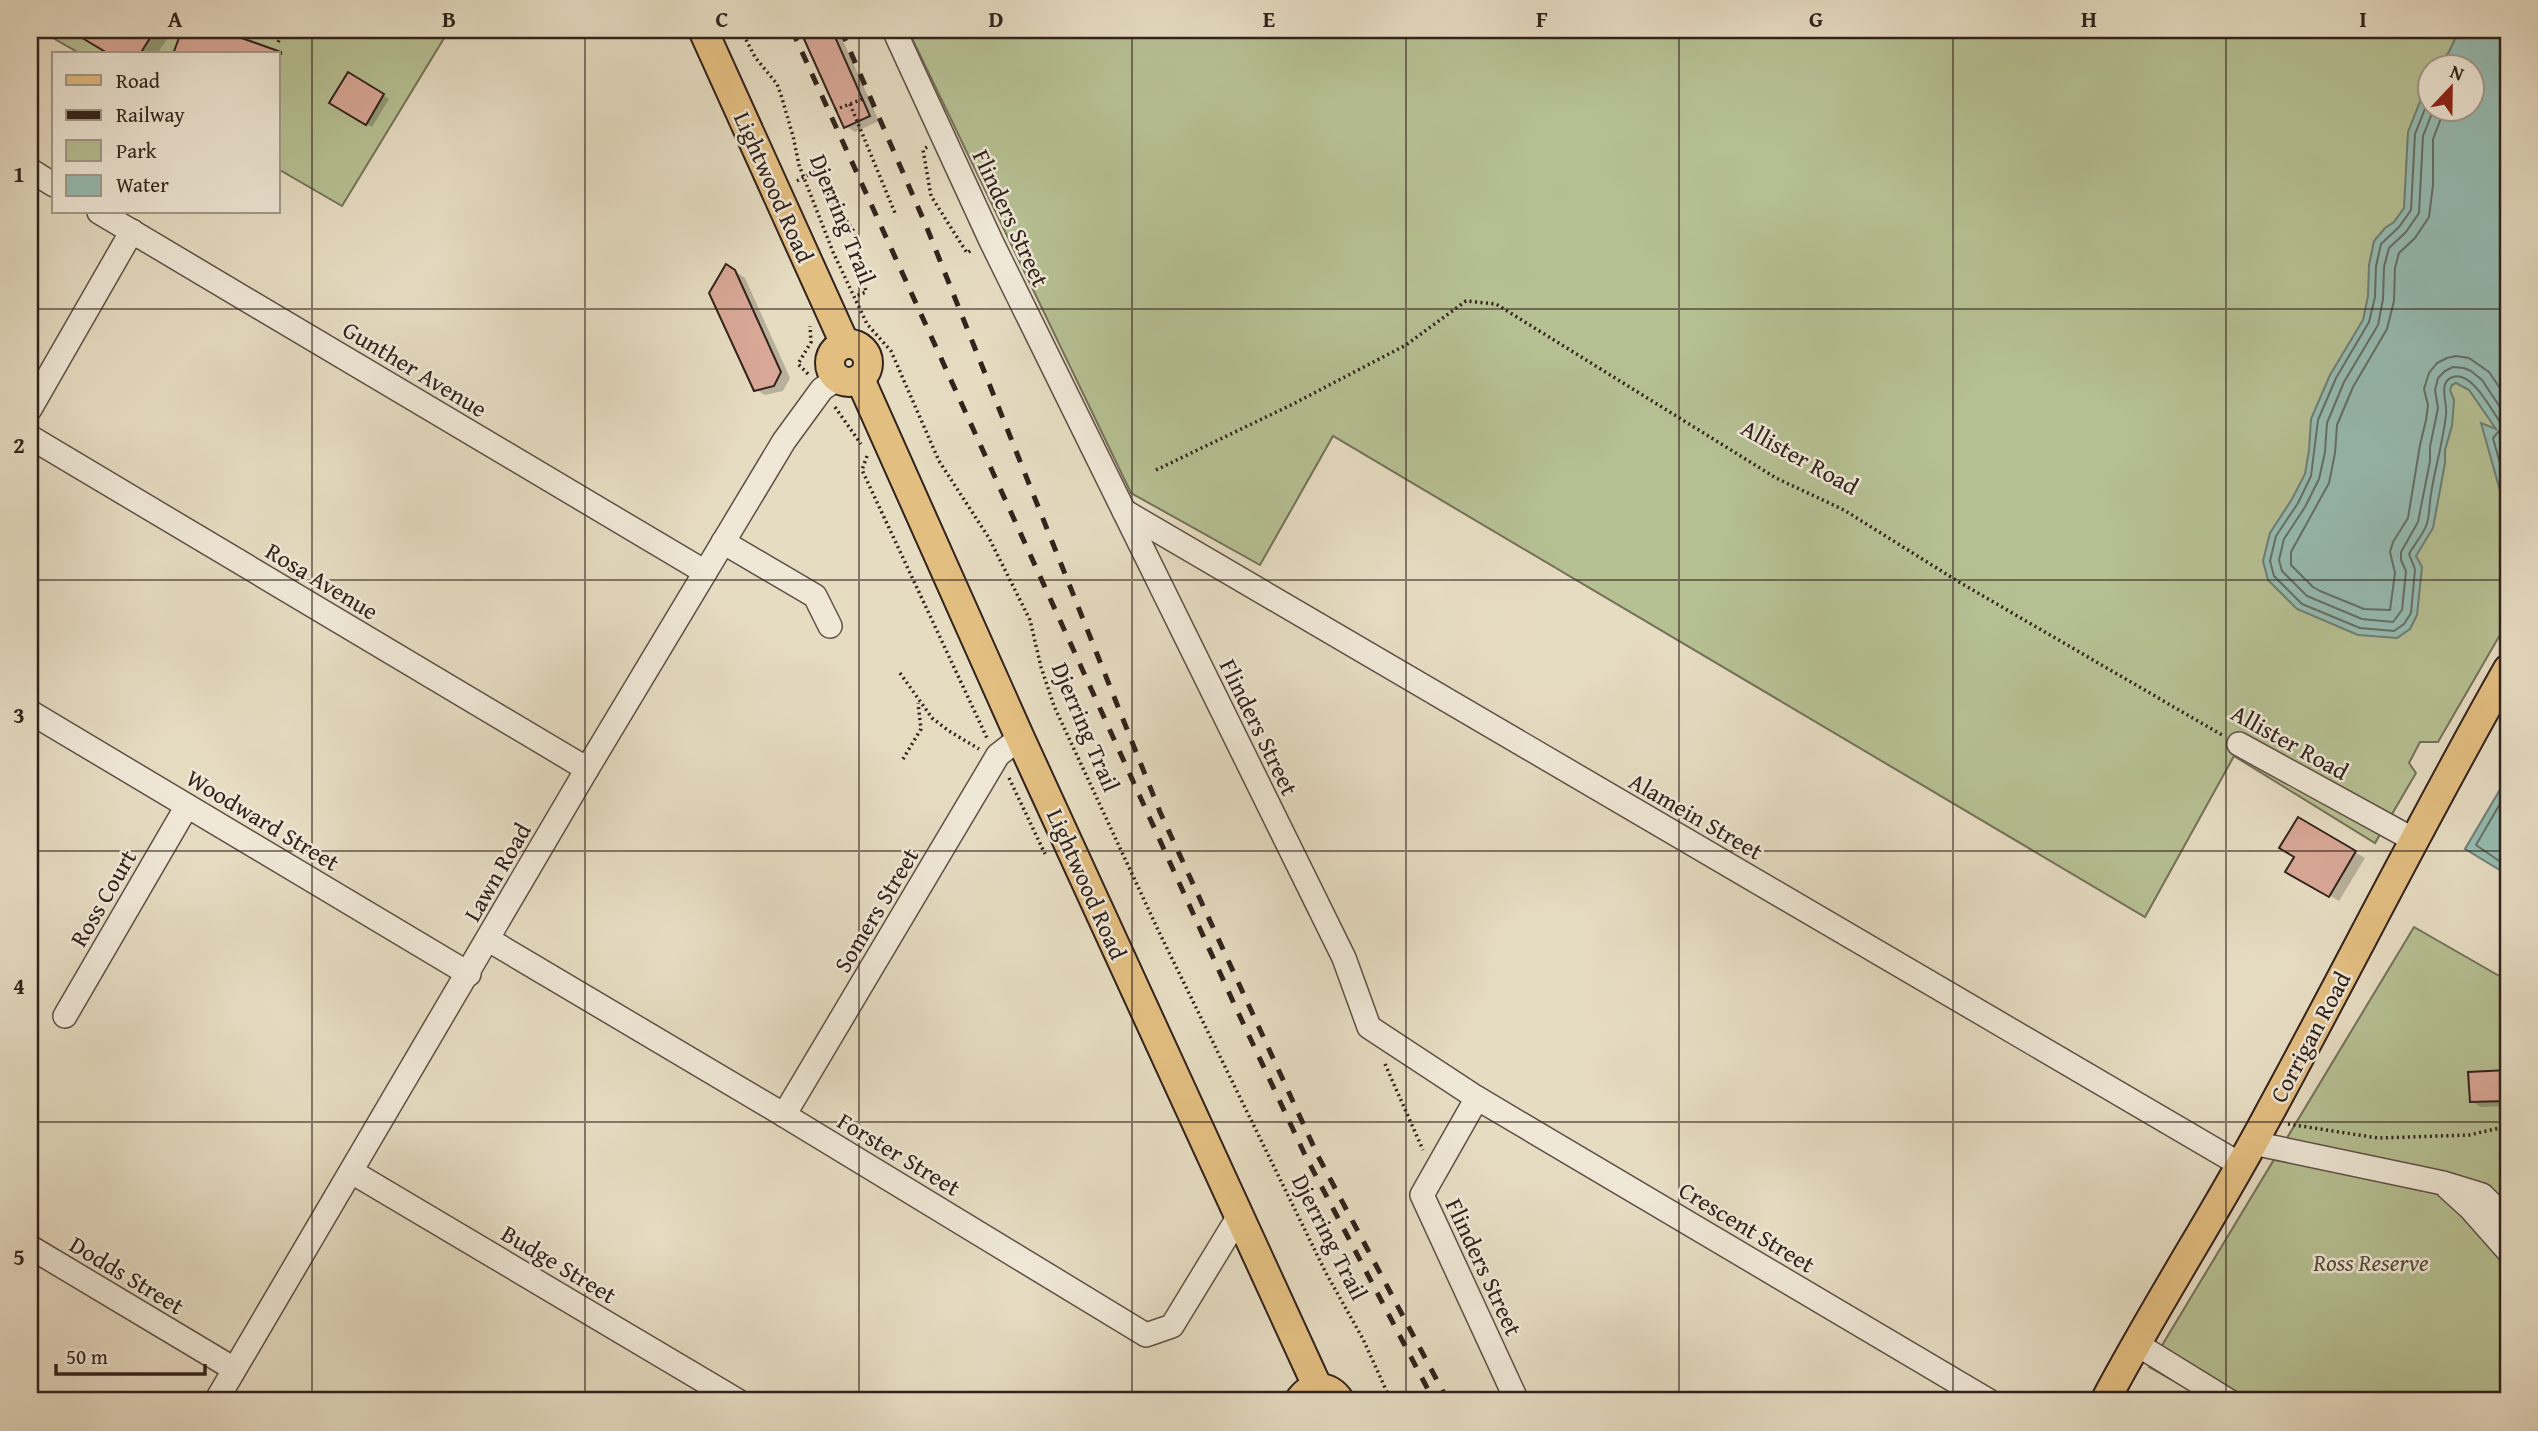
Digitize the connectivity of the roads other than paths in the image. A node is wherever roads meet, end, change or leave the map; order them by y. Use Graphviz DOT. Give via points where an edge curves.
graph roads {
  1 [pos="703,30"];
  2 [pos="894,30"];
  3 [pos="30,170"];
  4 [pos="52,184"];
  5 [pos="102,214"];
  6 [pos="132,232"];
  7 [pos="849,379"];
  8 [pos="30,409"];
  9 [pos="30,438"];
  10 [pos="1124,511"];
  11 [pos="723,542"];
  12 [pos="705,572"];
  13 [pos="830,626"];
  14 [pos="2508,669"];
  15 [pos="30,712"];
  16 [pos="1020,738"];
  17 [pos="2239,744"];
  18 [pos="587,769"];
  19 [pos="187,806"];
  20 [pos="2414,841"];
  21 [pos="489,940"];
  22 [pos="469,974"];
  23 [pos="65,1016"];
  24 [pos="1477,1098"];
  25 [pos="784,1115"];
  26 [pos="2253,1143"];
  27 [pos="352,1172"];
  28 [pos="2443,1183"];
  29 [pos="1239,1216"];
  30 [pos="2508,1220"];
  31 [pos="30,1247"];
  32 [pos="2508,1251"];
  33 [pos="2135,1343"];
  34 [pos="234,1368"];
  35 [pos="1319,1397"];
  36 [pos="216,1401"];
  37 [pos="738,1401"];
  38 [pos="1517,1401"];
  39 [pos="1989,1401"];
  40 [pos="2105,1401"];
  41 [pos="2229,1401"];
  1 -- 7 [label="main road, Lightwood Road" via="845,344 834,350 829,362 833,374"];
  2 -- 10 [label="street, Flinders Street" via="991,241"];
  3 -- 4 [label="street"];
  5 -- 6 [label="street, Gunther Avenue"];
  6 -- 8 [label="street"];
  6 -- 12 [label="street, Gunther Avenue"];
  7 -- 11 [label="street, Lawn Road" via="822,390 784,441"];
  7 -- 16 [label="main road, Lightwood Road"];
  9 -- 18 [label="street, Rosa Avenue"];
  10 -- 24 [label="street, Flinders Street" via="1344,958 1369,1027"];
  10 -- 26 [label="street, Alamein Street"];
  11 -- 12 [label="street, Lawn Road"];
  11 -- 13 [label="street" via="815,596"];
  12 -- 18 [label="street, Lawn Road"];
  14 -- 20 [label="main road, Corrigan Road"];
  15 -- 19 [label="street, Woodward Street"];
  16 -- 25 [label="street, Somers Street" via="989,752"];
  16 -- 29 [label="main road, Lightwood Road"];
  17 -- 20 [label="street, Allister Road"];
  18 -- 21 [label="street, Lawn Road"];
  19 -- 22 [label="street, Woodward Street"];
  19 -- 23 [label="street, Ross Court"];
  20 -- 26 [label="main road, Corrigan Road"];
  21 -- 22 [label="street, Lawn Road"];
  21 -- 25 [label="street, Forster Street"];
  22 -- 27 [label="street, Lawn Road"];
  24 -- 38 [label="street, Flinders Street" via="1422,1195"];
  24 -- 39 [label="street, Crescent Street"];
  25 -- 29 [label="street, Forster Street" via="1146,1335 1172,1326"];
  26 -- 28 [label="street, Alamein Street"];
  26 -- 33 [label="main road, Corrigan Road"];
  27 -- 34 [label="street, Lawn Road"];
  27 -- 37 [label="street, Budge Street"];
  28 -- 30 [label="street, Alamein Street" via="2482,1195"];
  28 -- 32 [label="street"];
  29 -- 35 [label="main road, Lightwood Road"];
  31 -- 34 [label="street, Dodds Street"];
  33 -- 40 [label="main road, Corrigan Road"];
  33 -- 41 [label="street"];
  34 -- 36 [label="street, Lawn Road"];
}
